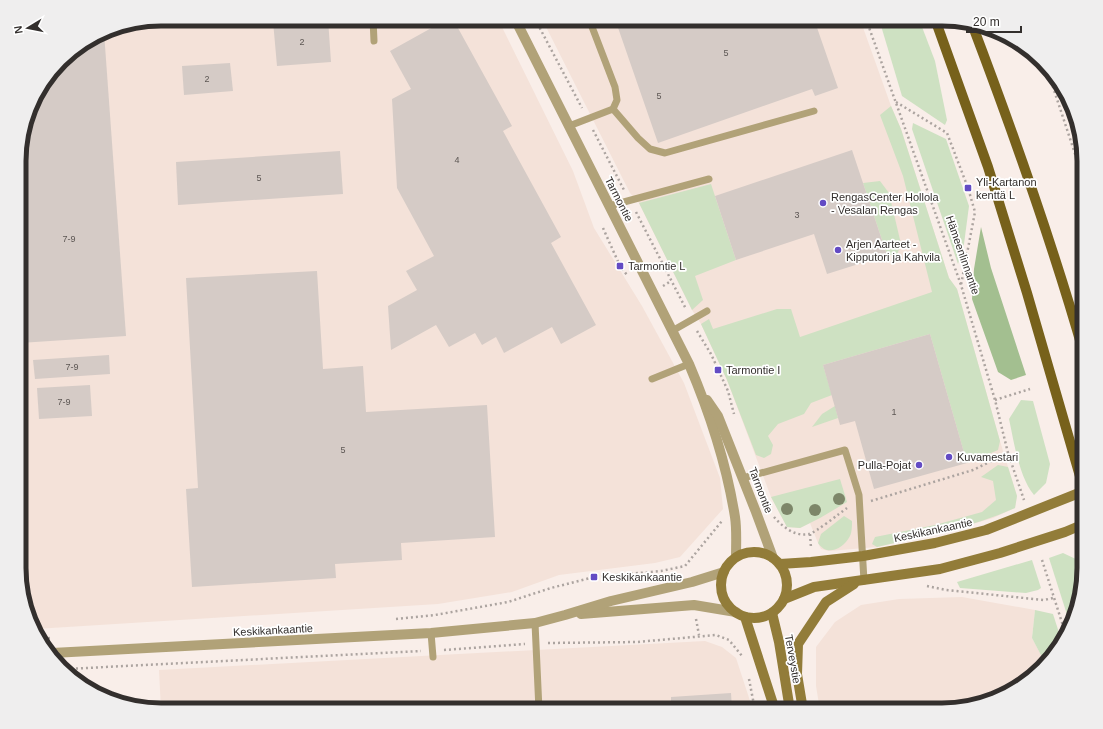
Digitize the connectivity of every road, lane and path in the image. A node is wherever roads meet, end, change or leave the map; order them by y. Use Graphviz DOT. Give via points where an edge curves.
graph roads {
  1 [pos="373,26"];
  2 [pos="519,26"];
  3 [pos="539,26"];
  4 [pos="592,26"];
  5 [pos="869,26"];
  6 [pos="937,26"];
  7 [pos="975,31"];
  8 [pos="374,41"];
  9 [pos="1052,83"];
  10 [pos="896,101"];
  11 [pos="613,109"];
  12 [pos="814,111"];
  13 [pos="588,120"];
  14 [pos="569,126"];
  15 [pos="1076,148"];
  16 [pos="1074,150"];
  17 [pos="1077,159"];
  18 [pos="709,179"];
  19 [pos="629,199"];
  20 [pos="609,206"];
  21 [pos="961,285"];
  22 [pos="707,310"];
  23 [pos="691,319"];
  24 [pos="1077,329"];
  25 [pos="672,331"];
  26 [pos="689,364"];
  27 [pos="652,379"];
  28 [pos="1030,389"];
  29 [pos="700,390"];
  30 [pos="995,400"];
  31 [pos="735,420"];
  32 [pos="1008,453"];
  33 [pos="1077,466"];
  34 [pos="743,478"];
  35 [pos="1077,493"];
  36 [pos="1024,502"];
  37 [pos="860,504"];
  38 [pos="756,512"];
  39 [pos="735,518"];
  40 [pos="1077,527"];
  41 [pos="863,556"];
  42 [pos="736,557"];
  43 [pos="1042,560"];
  44 [pos="776,561"];
  45 [pos="724,572"];
  46 [pos="861,582"];
  47 [pos="926,586"];
  48 [pos="1053,598"];
  49 [pos="784,600"];
  50 [pos="772,613"];
  51 [pos="565,615"];
  52 [pos="740,615"];
  53 [pos="389,620"];
  54 [pos="535,623"];
  55 [pos="1063,627"];
  56 [pos="431,633"];
  57 [pos="46,638"];
  58 [pos="53,638"];
  59 [pos="57,654"];
  60 [pos="433,657"];
  61 [pos="747,672"];
  62 [pos="539,703"];
  63 [pos="754,703"];
  64 [pos="772,703"];
  65 [pos="789,703"];
  66 [pos="801,703"];
  1 -- 8 [label="lane"];
  2 -- 14 [label="street, Tarmontie"];
  3 -- 13 [label="path"];
  4 -- 11 [label="lane" via="615,87 617,100"];
  5 -- 10 [label="path, Hämeenlinnantie"];
  6 -- 33 [label="main road" via="990,175"];
  7 -- 24 [label="main road" via="1064,282"];
  9 -- 16 [label="path"];
  10 -- 21 [label="path, Hämeenlinnantie"];
  10 -- 21 [label="path" via="947,133 968,188 974,212"];
  11 -- 12 [label="lane" via="650,149 665,153"];
  11 -- 13 [label="lane"];
  13 -- 14 [label="lane"];
  13 -- 19 [label="path"];
  14 -- 20 [label="street, Tarmontie"];
  15 -- 16 [label="path"];
  16 -- 17 [label="path"];
  18 -- 19 [label="lane"];
  19 -- 20 [label="lane"];
  19 -- 23 [label="path"];
  20 -- 25 [label="street, Tarmontie"];
  21 -- 30 [label="path, Hämeenlinnantie"];
  22 -- 23 [label="lane"];
  23 -- 25 [label="lane"];
  23 -- 31 [label="path" via="728,391"];
  25 -- 26 [label="street, Tarmontie"];
  26 -- 27 [label="lane"];
  26 -- 29 [label="street, Tarmontie"];
  28 -- 30 [label="path"];
  29 -- 34 [label="street, Tarmontie" via="718,416"];
  29 -- 39 [label="street, Tarmontie" via="724,466"];
  30 -- 32 [label="path, Hämeenlinnantie"];
  32 -- 36 [label="path, Hämeenlinnantie"];
  32 -- 37 [label="path" via="973,470"];
  34 -- 37 [label="lane" via="845,450"];
  34 -- 38 [label="street, Tarmontie"];
  35 -- 41 [label="main road, Keskikankaantie" via="986,530 936,543"];
  37 -- 38 [label="path" via="848,508 810,534 790,531 774,518 766,506"];
  37 -- 41 [label="lane"];
  38 -- 44 [label="street, Tarmontie"];
  39 -- 42 [label="street, Tarmontie"];
  39 -- 53 [label="path" via="723,520 685,566 661,571 594,577 508,602"];
  40 -- 46 [label="main road" via="940,569"];
  41 -- 44 [label="main road, Keskikankaantie" via="811,562"];
  41 -- 46 [label="lane"];
  42 -- 44 [label="main road" via="746,553 765,553"];
  42 -- 45 [label="main road"];
  43 -- 48 [label="path"];
  44 -- 49 [label="main road" via="785,572 787,581"];
  45 -- 51 [label="street, Keskikankaantie"];
  45 -- 52 [label="main road" via="721,581 724,599"];
  46 -- 49 [label="main road" via="814,587"];
  46 -- 66 [label="main road, Terveystie" via="826,602 798,644 797,674"];
  47 -- 48 [label="path" via="1044,600"];
  48 -- 55 [label="path"];
  49 -- 50 [label="main road"];
  50 -- 52 [label="main road" via="754,618"];
  50 -- 65 [label="main road, Terveystie"];
  51 -- 52 [label="street, Keskikankaantie" via="694,605"];
  51 -- 54 [label="street, Keskikankaantie"];
  52 -- 64 [label="main road"];
  54 -- 56 [label="street, Keskikankaantie"];
  54 -- 62 [label="lane"];
  56 -- 59 [label="street, Keskikankaantie"];
  56 -- 60 [label="lane"];
  57 -- 58 [label="path"];
  61 -- 63 [label="path"];
}
